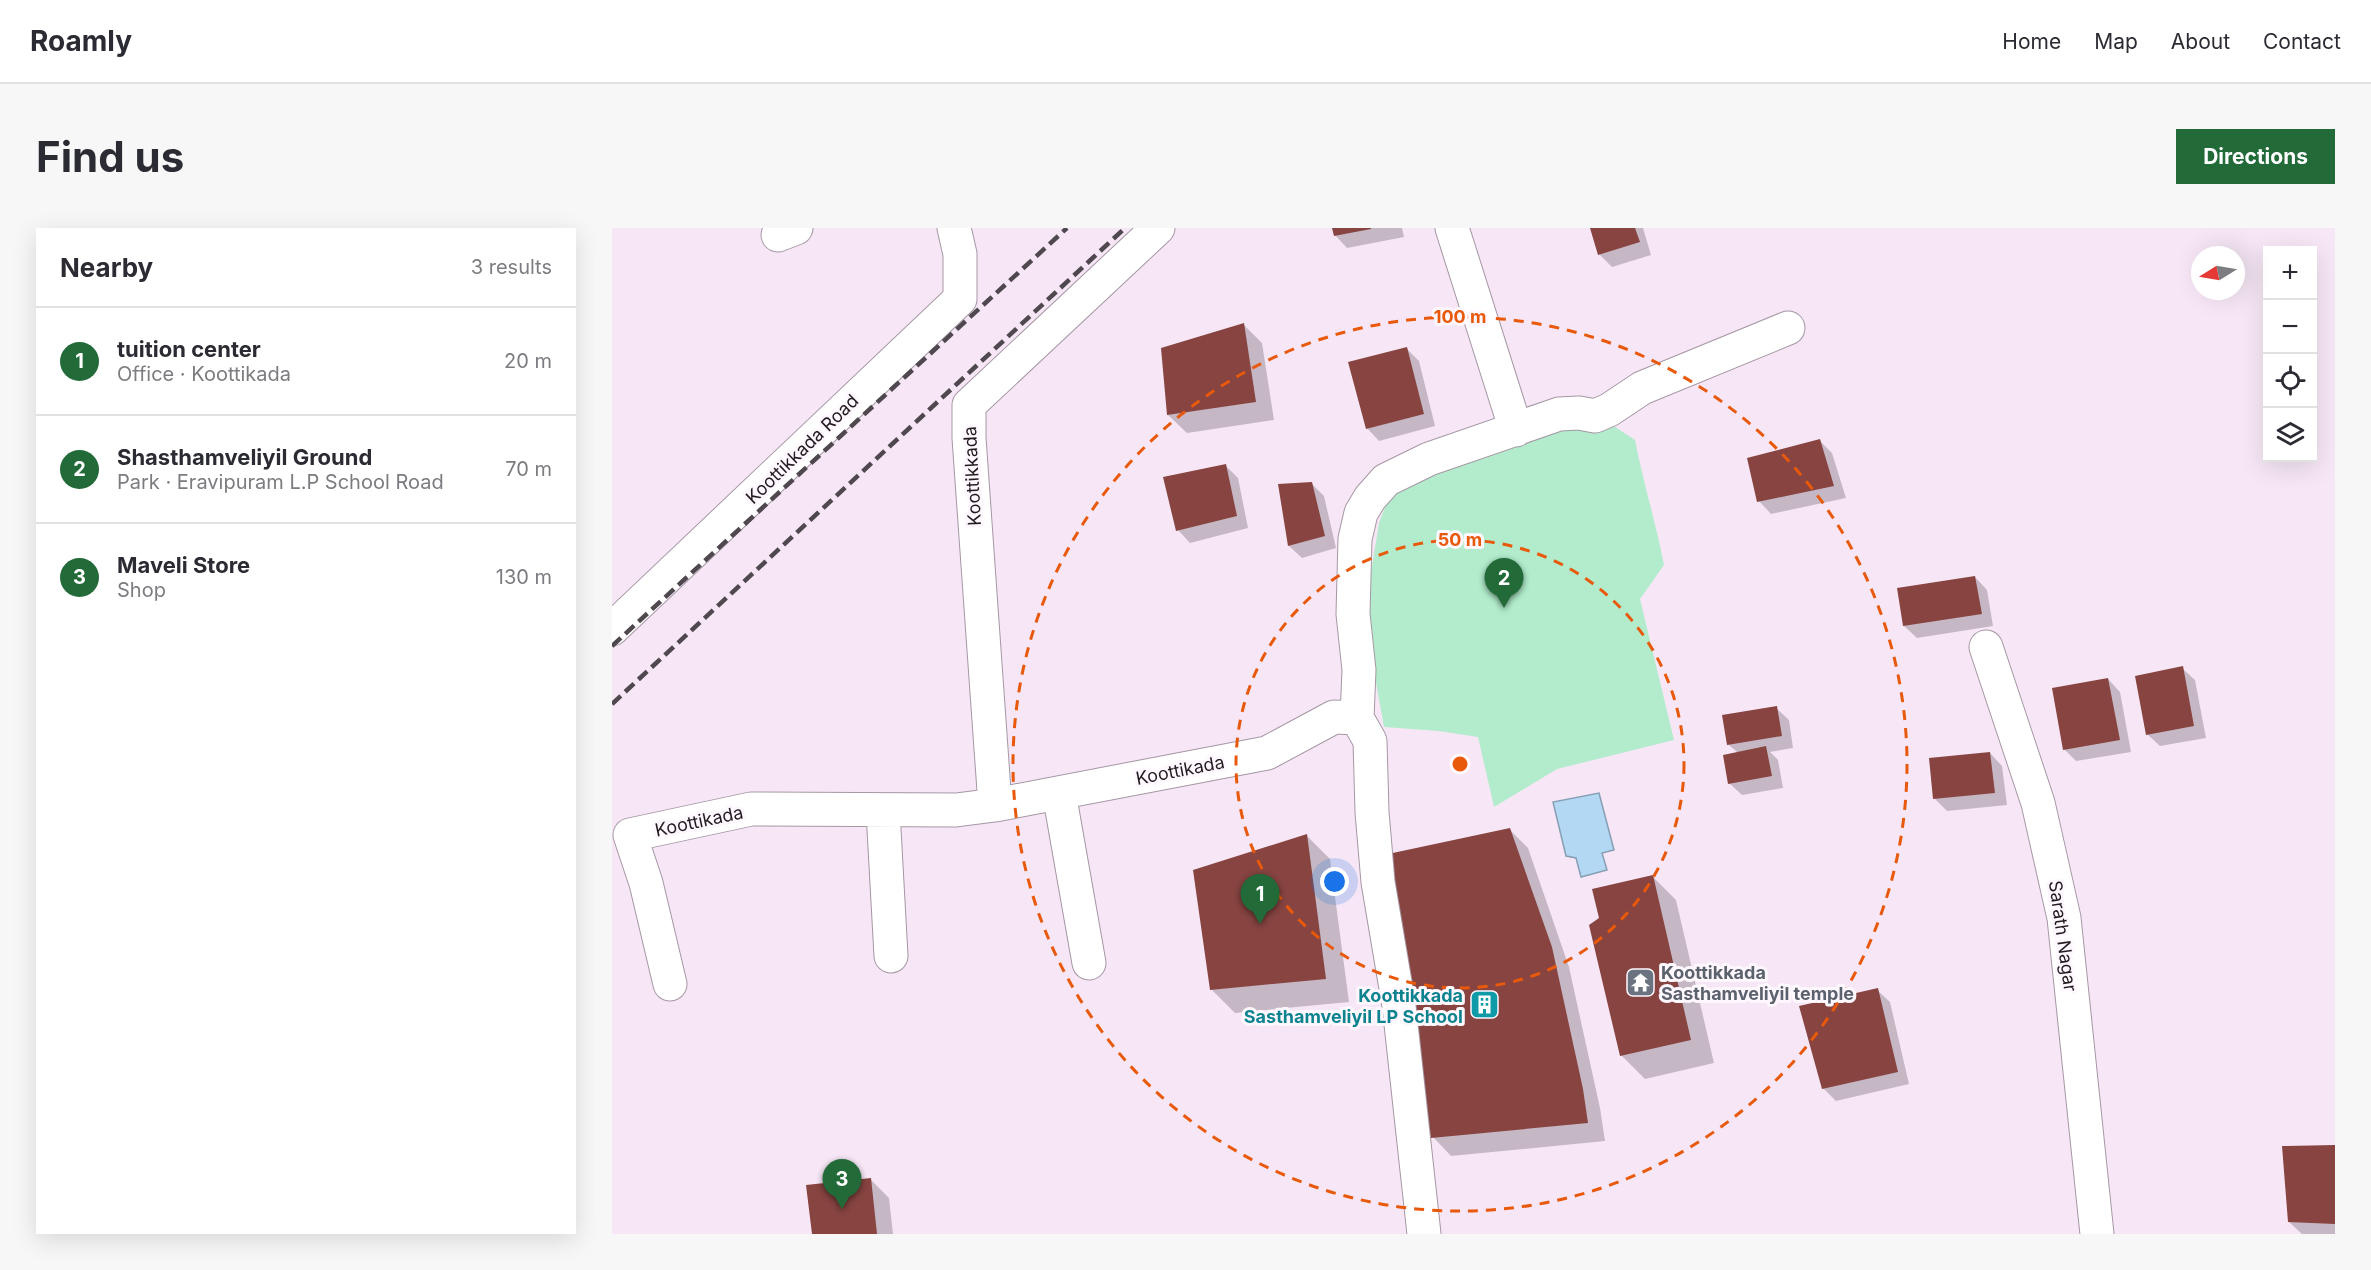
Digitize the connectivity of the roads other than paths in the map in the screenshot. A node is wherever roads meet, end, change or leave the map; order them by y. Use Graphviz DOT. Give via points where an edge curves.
graph roads {
  1 [pos="1158,228"];
  2 [pos="1452,228"];
  3 [pos="957,241"];
  4 [pos="1788,328"];
  5 [pos="1516,430"];
  6 [pos="612,629"];
  7 [pos="1986,647"];
  8 [pos="1357,718"];
  9 [pos="1059,793"];
  10 [pos="995,805"];
  11 [pos="883,811"];
  12 [pos="621,837"];
  13 [pos="891,956"];
  14 [pos="1089,963"];
  15 [pos="670,984"];
  16 [pos="1424,1234"];
  17 [pos="2097,1234"];
  1 -- 10 [label="street, Koottikkada" via="969,405"];
  2 -- 5 [label="street"];
  3 -- 6 [label="street, Koottikkada Road" via="960,299"];
  4 -- 5 [label="street" via="1642,388 1595,416 1559,414"];
  5 -- 8 [label="street" via="1429,459 1386,480 1361,513 1355,539 1353,614 1359,670"];
  7 -- 17 [label="street, Sarath Nagar" via="2038,803 2064,918"];
  8 -- 9 [label="street, Koottikada" via="1334,717 1267,753"];
  8 -- 16 [label="street" via="1370,741 1378,882 1399,1006"];
  9 -- 10 [label="street, Koottikada"];
  9 -- 14 [label="street"];
  10 -- 11 [label="street, Koottikada"];
  11 -- 12 [label="street, Koottikada" via="751,809"];
  11 -- 13 [label="street"];
  12 -- 15 [label="street, Koottikada" via="646,883"];
}
